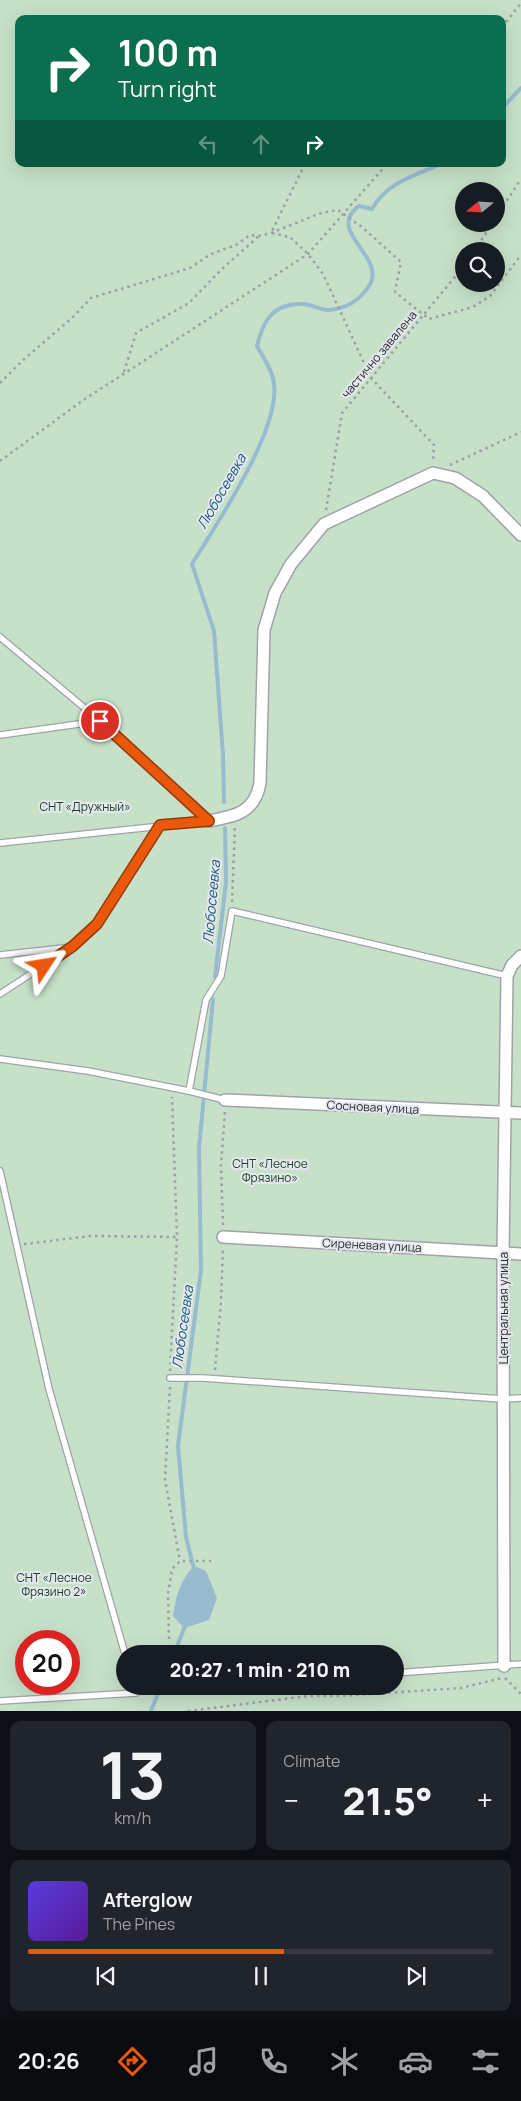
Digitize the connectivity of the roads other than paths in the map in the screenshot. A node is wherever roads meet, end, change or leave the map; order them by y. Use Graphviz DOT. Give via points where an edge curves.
graph roads {
  1 [pos="521,535"];
  2 [pos="0,636"];
  3 [pos="100,721"];
  4 [pos="0,735"];
  5 [pos="209,821"];
  6 [pos="160,825"];
  7 [pos="0,843"];
  8 [pos="73,946"];
  9 [pos="0,955"];
  10 [pos="521,956"];
  11 [pos="517,965"];
  12 [pos="507,976"];
  13 [pos="0,994"];
  14 [pos="0,1058"];
  15 [pos="189,1091"];
  16 [pos="225,1100"];
  17 [pos="505,1113"];
  18 [pos="521,1114"];
  19 [pos="0,1171"];
  20 [pos="223,1237"];
  21 [pos="503,1253"];
  22 [pos="521,1254"];
  23 [pos="170,1378"];
  24 [pos="521,1398"];
  25 [pos="502,1399"];
  26 [pos="122,1645"];
  27 [pos="521,1664"];
  28 [pos="504,1671"];
  29 [pos="404,1673"];
  30 [pos="116,1694"];
  31 [pos="0,1701"];
  1 -- 5 [label="street" via="483,496 455,478 433,474 324,524 291,564 268,610 264,630 258,797 251,806 236,814"];
  2 -- 3 [label="lane"];
  3 -- 4 [label="lane"];
  3 -- 5 [label="lane"];
  5 -- 6 [label="lane"];
  6 -- 7 [label="lane"];
  6 -- 8 [label="lane" via="97,924"];
  8 -- 9 [label="lane"];
  8 -- 13 [label="lane"];
  10 -- 11 [label="street, Центральная улица"];
  11 -- 12 [label="street, Центральная улица"];
  12 -- 15 [label="lane" via="232,911 220,976 206,1000"];
  12 -- 17 [label="street, Центральная улица"];
  14 -- 15 [label="lane"];
  15 -- 16 [label="lane"];
  16 -- 17 [label="street, Сосновая улица"];
  17 -- 18 [label="street, Сосновая улица"];
  17 -- 21 [label="street, Центральная улица"];
  19 -- 26 [label="lane" via="49,1389"];
  20 -- 21 [label="street, Сиреневая улица"];
  21 -- 22 [label="street, Сиреневая улица"];
  21 -- 25 [label="street, Центральная улица"];
  23 -- 25 [label="lane"];
  24 -- 25 [label="lane"];
  25 -- 28 [label="street, Центральная улица"];
  27 -- 28 [label="lane"];
  28 -- 29 [label="lane"];
  30 -- 31 [label="lane"];
}
